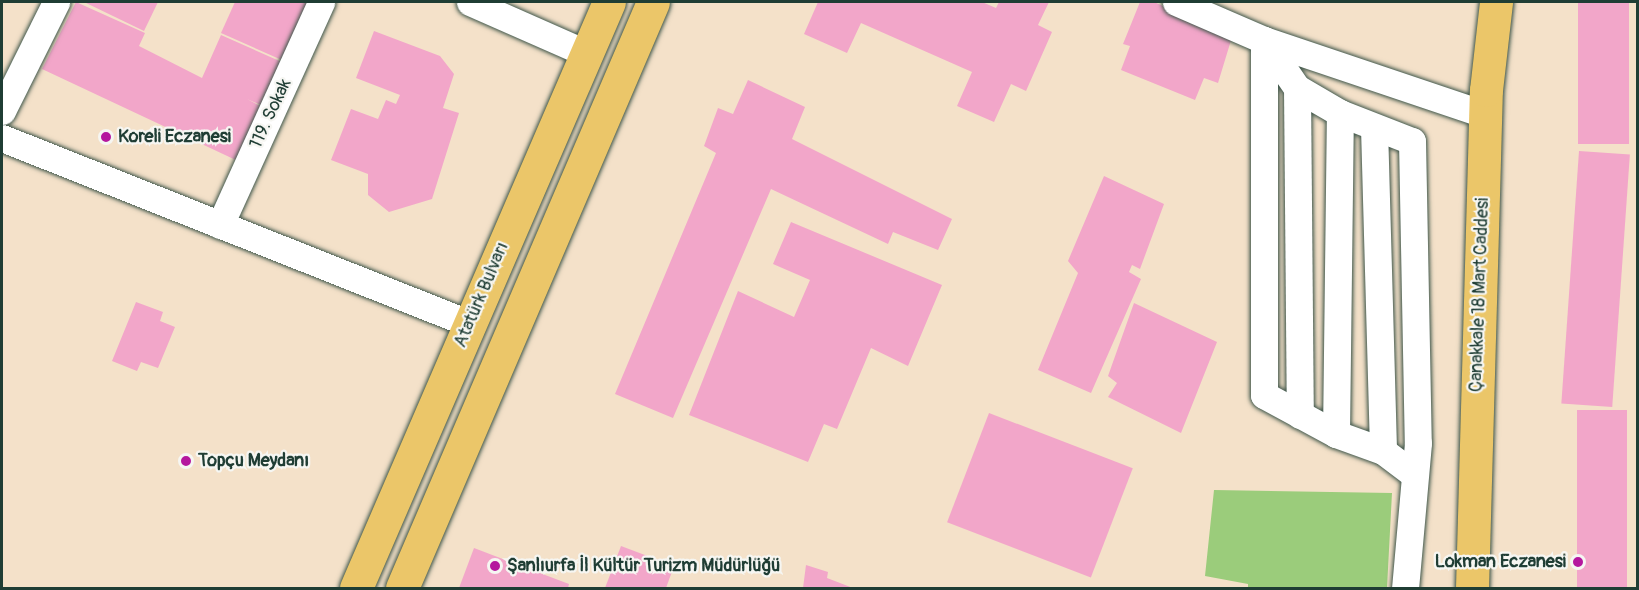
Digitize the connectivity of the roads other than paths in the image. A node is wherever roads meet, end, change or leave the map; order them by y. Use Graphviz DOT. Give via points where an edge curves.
graph roads {
  1 [pos="56,2"];
  2 [pos="321,2"];
  3 [pos="470,2"];
  4 [pos="609,2"];
  5 [pos="652,2"];
  6 [pos="1176,2"];
  7 [pos="1496,2"];
  8 [pos="1264,40"];
  9 [pos="588,54"];
  10 [pos="1297,88"];
  11 [pos="2,111"];
  12 [pos="1340,113"];
  13 [pos="1487,115"];
  14 [pos="1374,127"];
  15 [pos="2,138"];
  16 [pos="219,225"];
  17 [pos="468,323"];
  18 [pos="1300,415"];
  19 [pos="1336,434"];
  20 [pos="1383,451"];
  21 [pos="1414,474"];
  22 [pos="386,519"];
  23 [pos="348,588"];
  24 [pos="356,588"];
  25 [pos="402,588"];
  26 [pos="1405,588"];
  27 [pos="1472,588"];
  1 -- 11 [label="street"];
  2 -- 16 [label="street, 119. Sokak"];
  3 -- 9 [label="street"];
  4 -- 9 [label="main road, Atatürk Bulvarı"];
  5 -- 25 [label="main road"];
  6 -- 8 [label="street"];
  7 -- 13 [label="main road, Çanakkale 18 Mart Caddesi"];
  8 -- 10 [label="street"];
  8 -- 13 [label="street"];
  8 -- 18 [label="street" via="1264,395"];
  9 -- 17 [label="main road, Atatürk Bulvarı"];
  10 -- 12 [label="street"];
  10 -- 18 [label="street"];
  12 -- 14 [label="street"];
  12 -- 19 [label="street"];
  13 -- 27 [label="main road, Çanakkale 18 Mart Caddesi"];
  14 -- 20 [label="street"];
  14 -- 21 [label="street" via="1412,141"];
  15 -- 16 [label="street"];
  16 -- 17 [label="street"];
  17 -- 22 [label="main road, Atatürk Bulvarı"];
  18 -- 19 [label="street"];
  19 -- 20 [label="street"];
  20 -- 21 [label="street"];
  21 -- 26 [label="street"];
  22 -- 23 [label="main road"];
  22 -- 24 [label="main road, Atatürk Bulvarı"];
}
